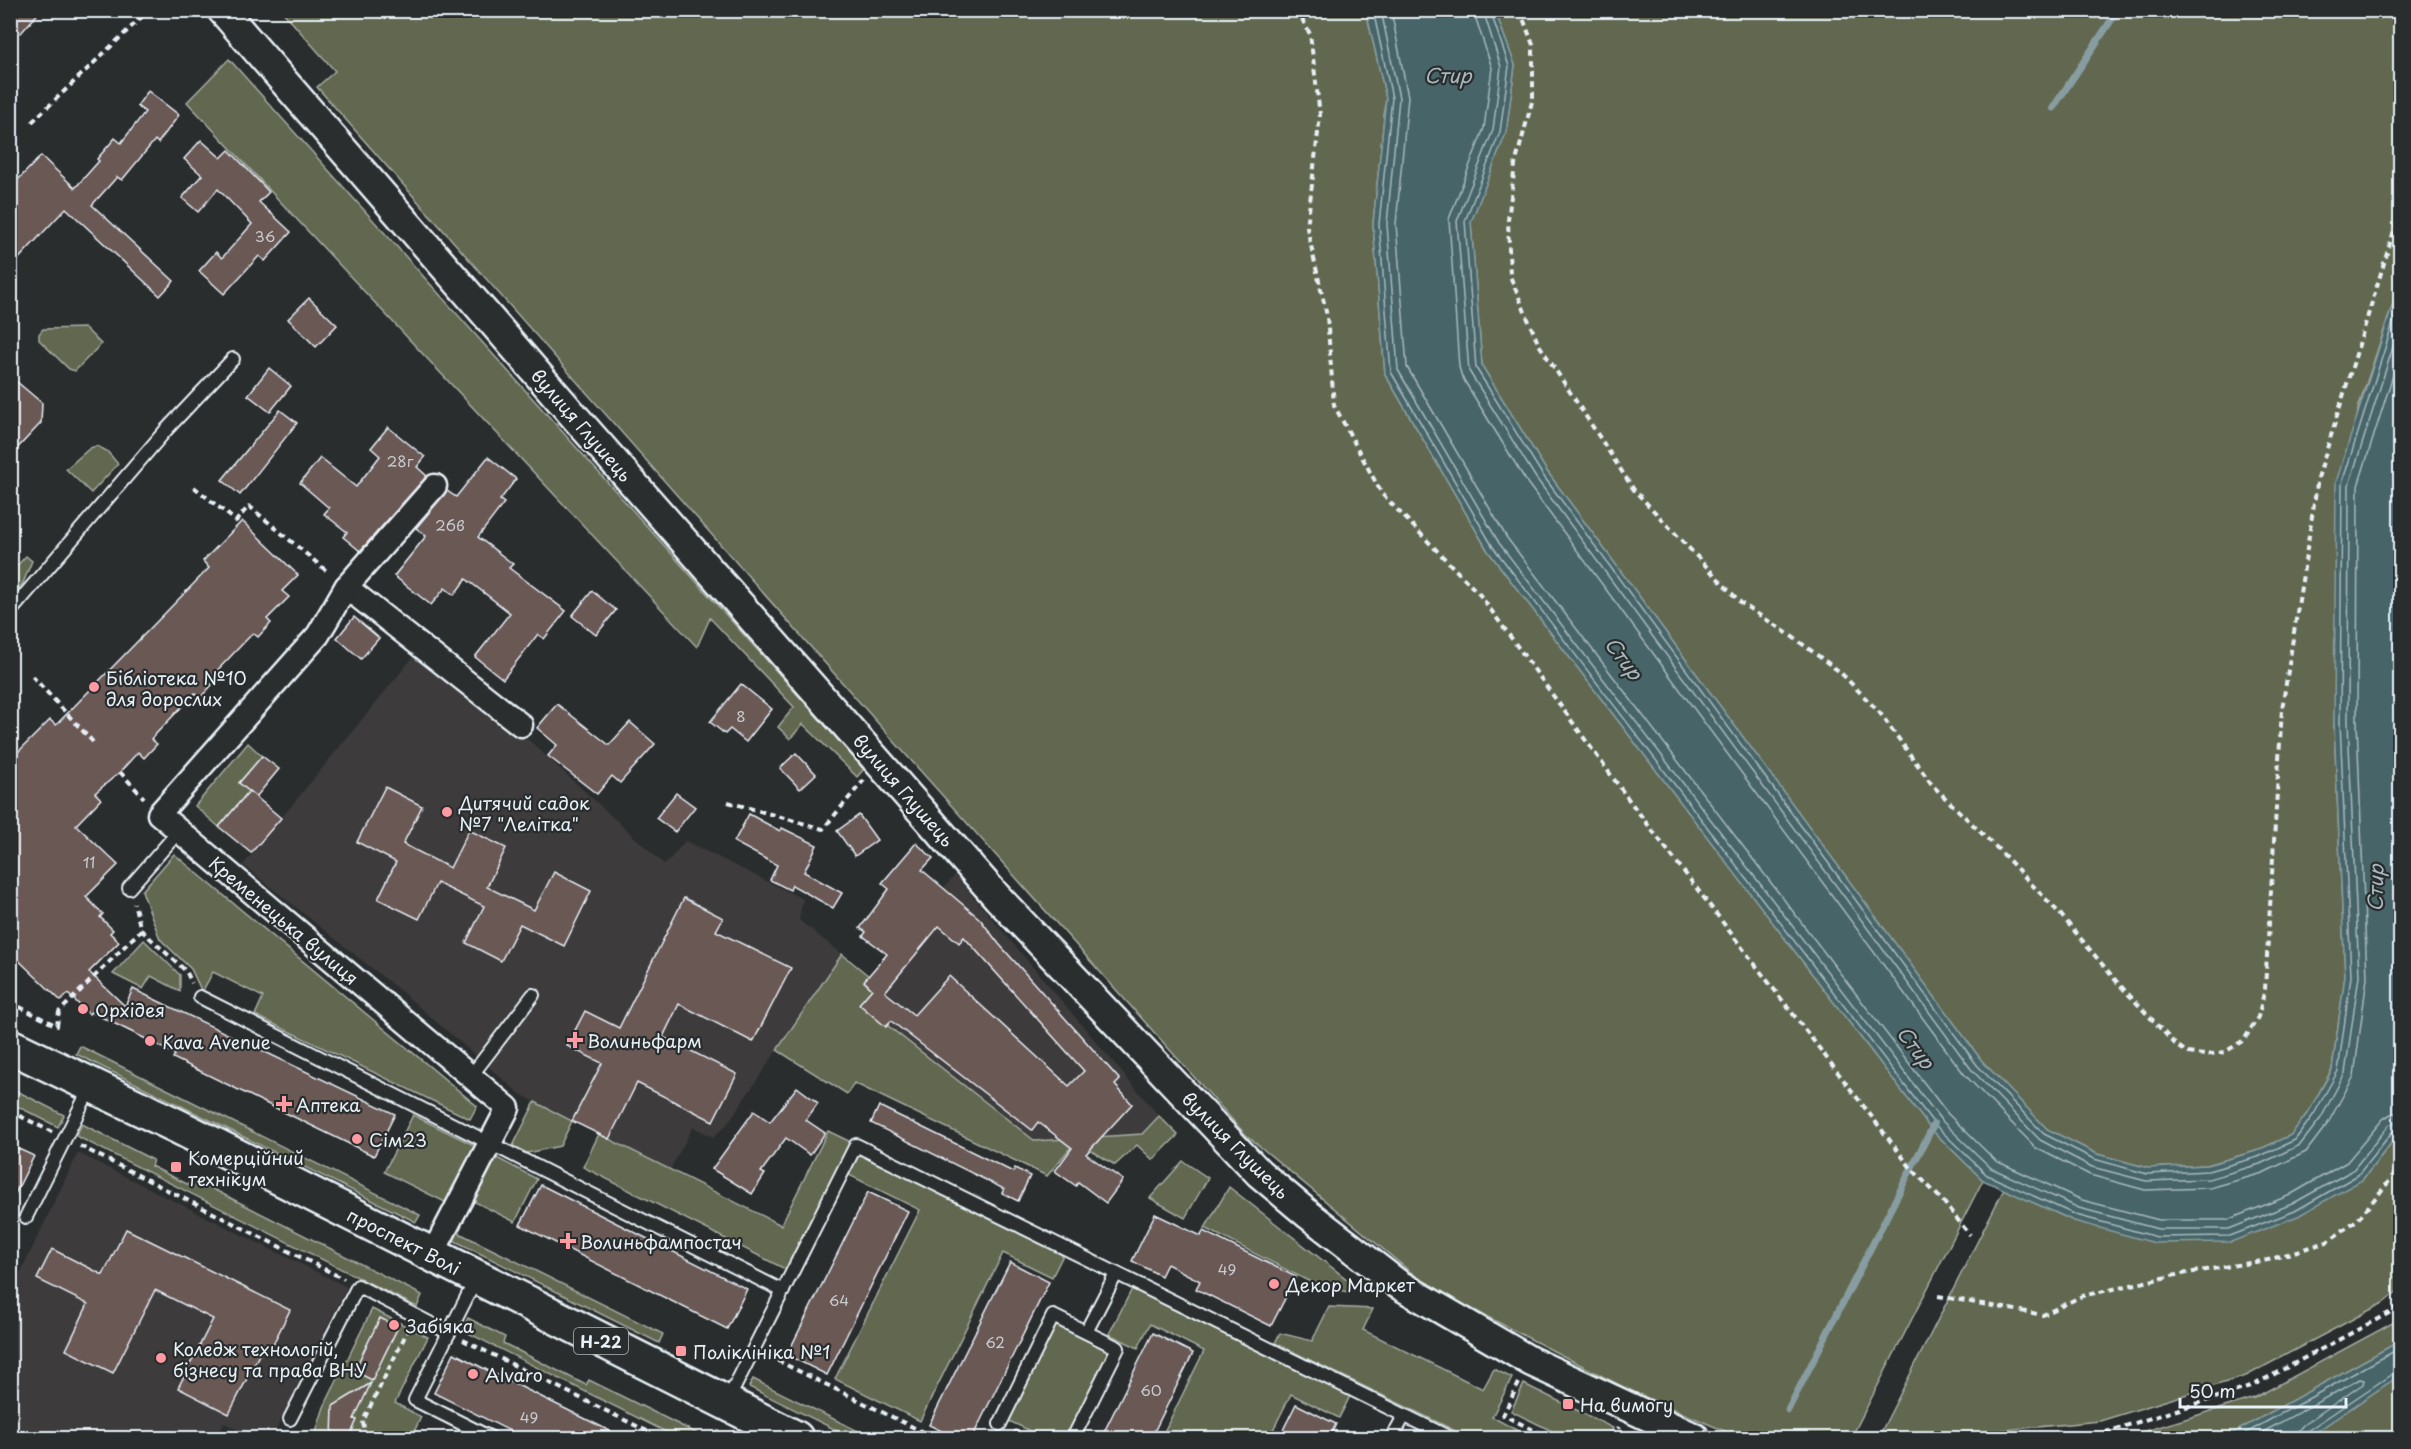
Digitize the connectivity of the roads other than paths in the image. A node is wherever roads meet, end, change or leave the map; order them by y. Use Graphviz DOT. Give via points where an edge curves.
graph roads {
  1 [pos="222,10"];
  2 [pos="233,359"];
  3 [pos="435,486"];
  4 [pos="346,587"];
  5 [pos="10,612"];
  6 [pos="521,724"];
  7 [pos="179,831"];
  8 [pos="129,888"];
  9 [pos="533,995"];
  10 [pos="200,997"];
  11 [pos="10,1046"];
  12 [pos="471,1076"];
  13 [pos="91,1085"];
  14 [pos="489,1144"];
  15 [pos="26,1216"];
  16 [pos="432,1255"];
  17 [pos="1116,1274"];
  18 [pos="477,1278"];
  19 [pos="783,1292"];
  20 [pos="1086,1332"];
  21 [pos="449,1333"];
  22 [pos="726,1403"];
  23 [pos="1404,1416"];
  24 [pos="290,1419"];
  25 [pos="1000,1424"];
  26 [pos="491,1438"];
  27 [pos="796,1438"];
  28 [pos="1073,1438"];
  29 [pos="1392,1438"];
  30 [pos="1450,1438"];
  31 [pos="1695,1438"];
  1 -- 31 [label="street, вулиця Глушець" via="998,898 1259,1173 1398,1284 1530,1361"];
  2 -- 5 [label="lane" via="166,430"];
  3 -- 4 [label="street"];
  4 -- 6 [label="street"];
  4 -- 7 [label="street, Кременецька вулиця" via="318,635 159,814"];
  7 -- 8 [label="lane"];
  7 -- 12 [label="street, Кременецька вулиця"];
  9 -- 12 [label="lane"];
  10 -- 14 [label="lane"];
  11 -- 13 [label="main road, проспект Волі / Н-22"];
  12 -- 14 [label="street, Кременецька вулиця" via="508,1108"];
  13 -- 15 [label="lane"];
  13 -- 16 [label="main road, проспект Волі / Н-22"];
  14 -- 16 [label="street, Кременецька вулиця"];
  14 -- 19 [label="lane"];
  16 -- 18 [label="main road, проспект Волі / Н-22"];
  17 -- 19 [label="lane" via="856,1145"];
  17 -- 20 [label="lane"];
  17 -- 23 [label="lane"];
  18 -- 21 [label="lane"];
  18 -- 22 [label="main road, проспект Волі / Н-22"];
  19 -- 22 [label="lane"];
  20 -- 25 [label="lane" via="1053,1316"];
  20 -- 28 [label="lane" via="1118,1348"];
  21 -- 24 [label="lane" via="358,1286"];
  21 -- 26 [label="lane" via="415,1400"];
  22 -- 27 [label="main road, проспект Волі / Н-22"];
  23 -- 29 [label="lane"];
  23 -- 30 [label="lane"];
}
